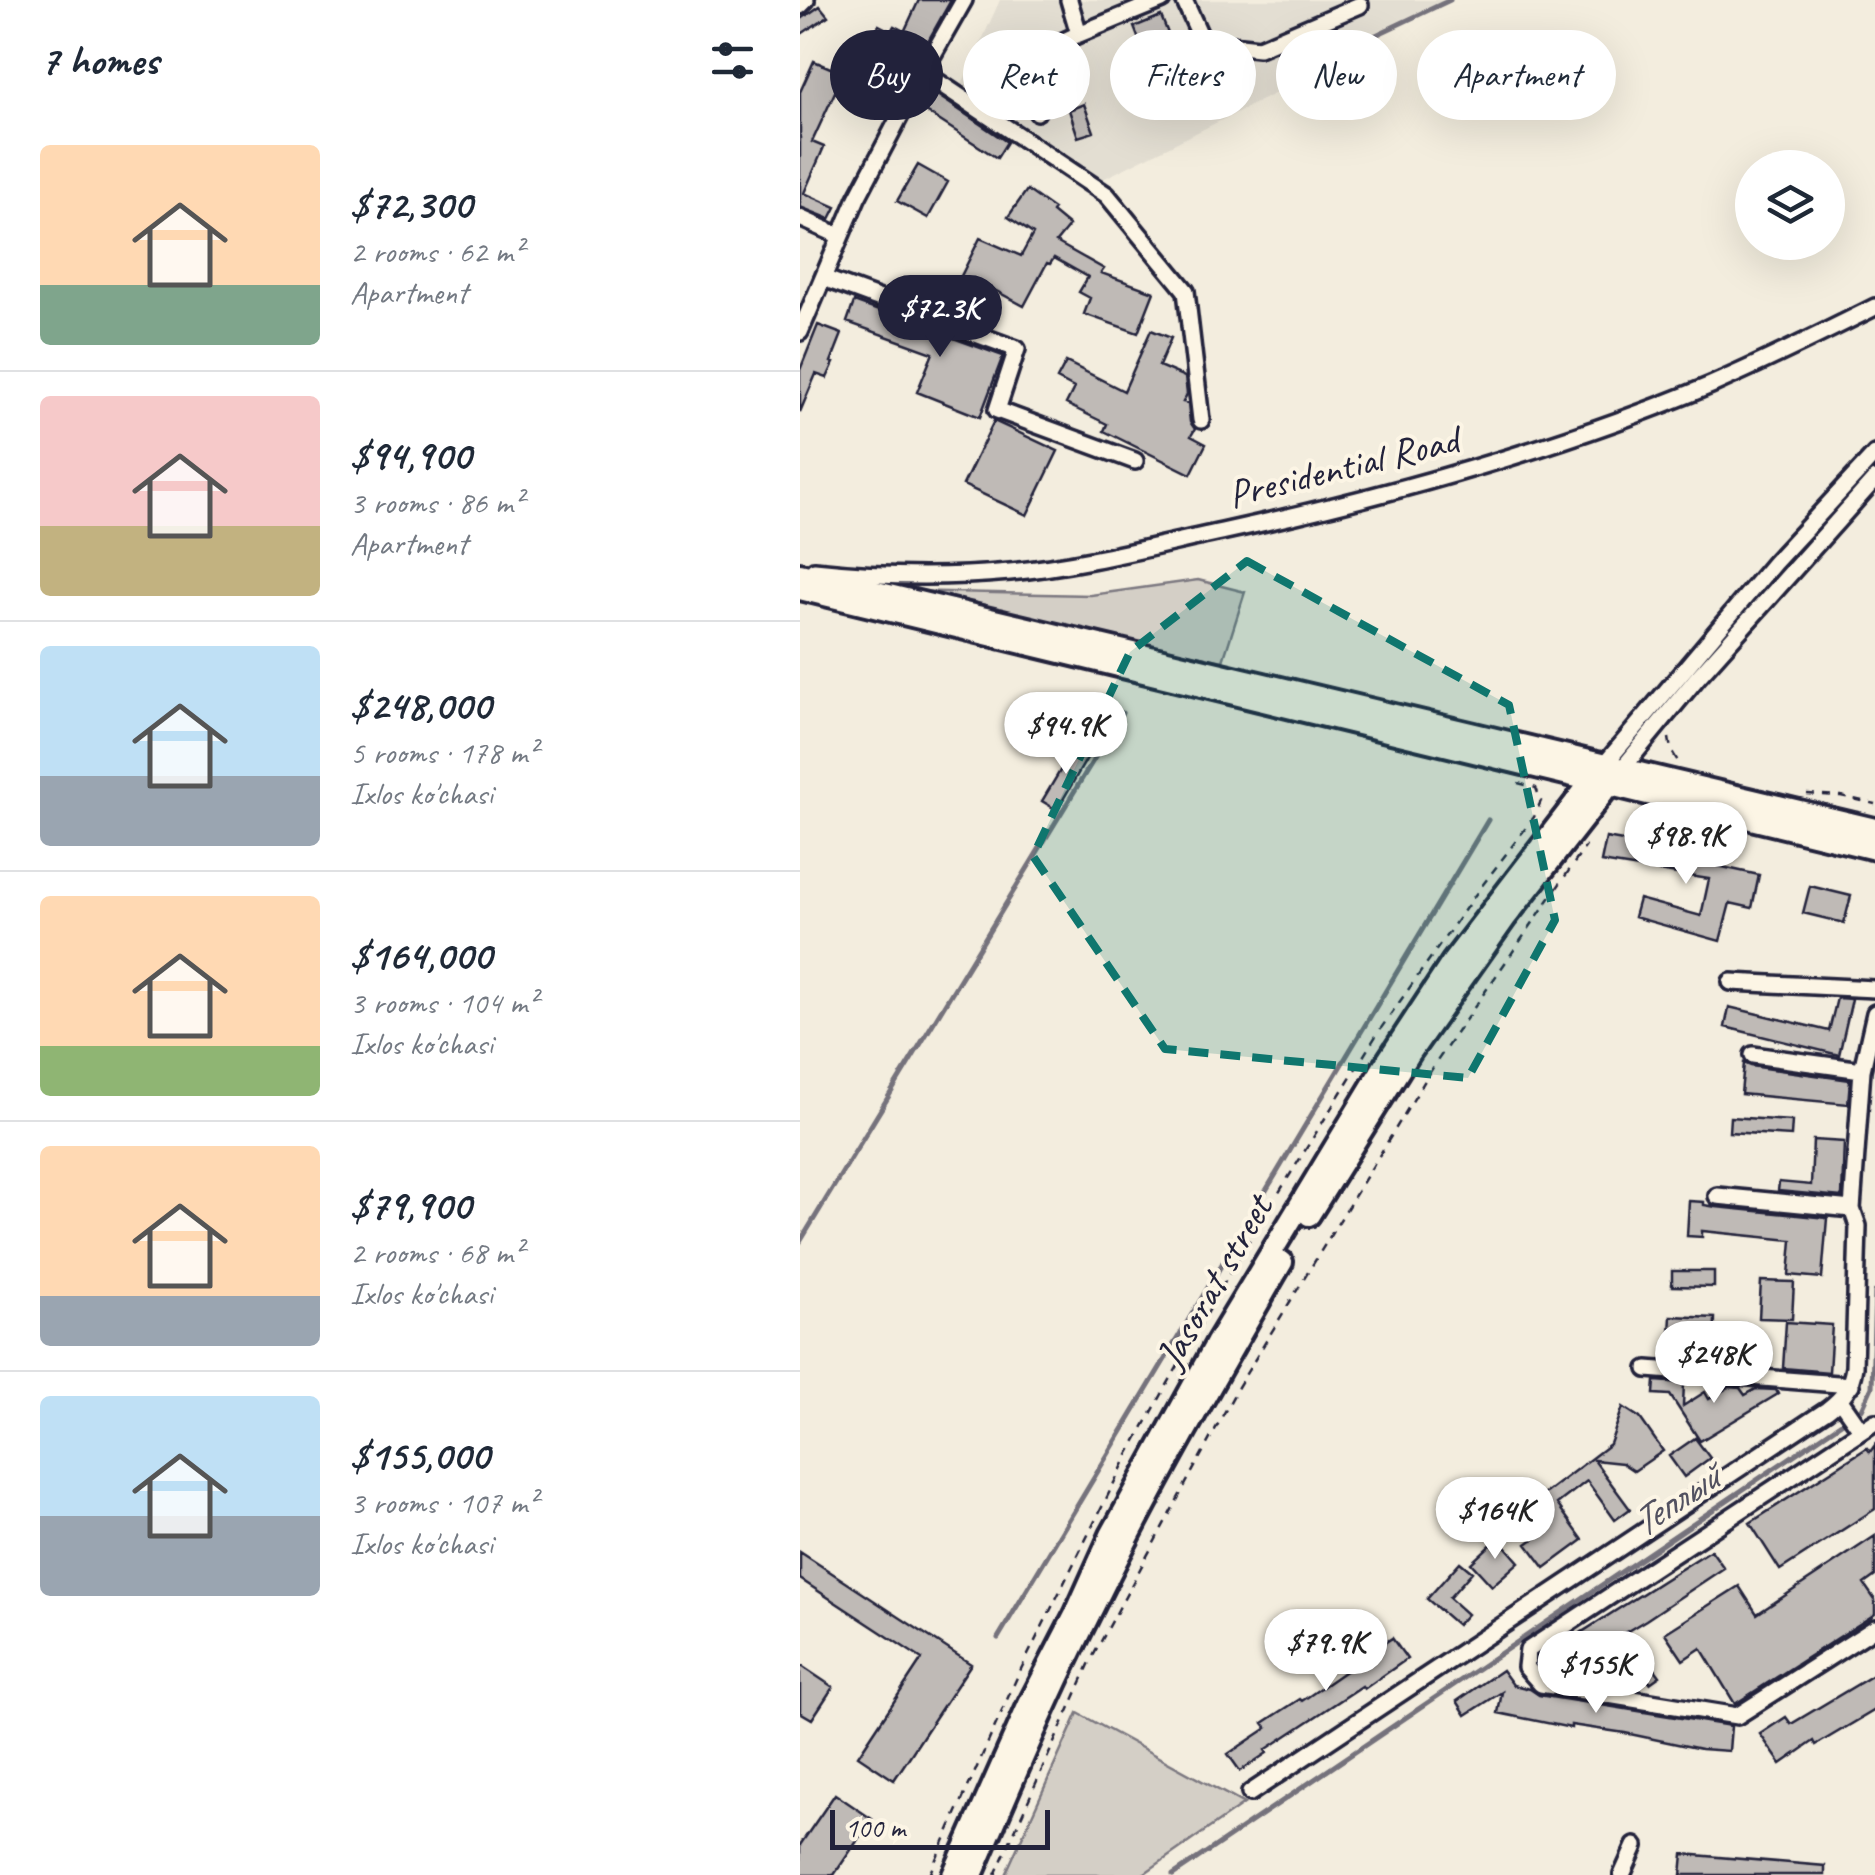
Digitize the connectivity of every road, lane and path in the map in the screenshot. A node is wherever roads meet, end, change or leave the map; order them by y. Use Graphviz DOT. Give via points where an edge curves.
graph roads {
  1 [pos="806,0"];
  2 [pos="964,0"];
  3 [pos="1069,0"];
  4 [pos="1162,0"];
  5 [pos="1184,0"];
  6 [pos="800,6"];
  7 [pos="1360,6"];
  8 [pos="1078,30"];
  9 [pos="1089,30"];
  10 [pos="943,37"];
  11 [pos="943,85"];
  12 [pos="897,120"];
  13 [pos="800,218"];
  14 [pos="840,236"];
  15 [pos="823,278"];
  16 [pos="1875,307"];
  17 [pos="800,332"];
  18 [pos="1201,420"];
  19 [pos="1875,454"];
  20 [pos="1135,461"];
  21 [pos="1875,479"];
  22 [pos="800,571"];
  23 [pos="800,589"];
  24 [pos="1666,734"];
  25 [pos="1684,766"];
  26 [pos="1607,775"];
  27 [pos="1512,776"];
  28 [pos="1803,794"];
  29 [pos="1875,804"];
  30 [pos="1660,816"];
  31 [pos="1696,825"];
  32 [pos="1875,829"];
  33 [pos="1592,837"];
  34 [pos="1875,848"];
  35 [pos="1731,982"];
  36 [pos="1875,989"];
  37 [pos="1875,1013"];
  38 [pos="1753,1055"];
  39 [pos="1862,1070"];
  40 [pos="1717,1196"];
  41 [pos="1852,1209"];
  42 [pos="1647,1368"];
  43 [pos="1851,1385"];
  44 [pos="1840,1400"];
  45 [pos="1868,1426"];
  46 [pos="1875,1628"];
  47 [pos="1250,1793"];
  48 [pos="1635,1846"];
  49 [pos="928,1875"];
  50 [pos="953,1875"];
  51 [pos="972,1875"];
  52 [pos="995,1875"];
  53 [pos="1622,1875"];
  1 -- 6 [label="street"];
  2 -- 10 [label="street"];
  3 -- 8 [label="street"];
  4 -- 9 [label="street"];
  5 -- 7 [label="street" via="1202,42 1259,48"];
  11 -- 18 [label="street" via="1107,195 1186,291"];
  12 -- 14 [label="street"];
  13 -- 14 [label="street"];
  14 -- 15 [label="street"];
  15 -- 17 [label="street"];
  15 -- 20 [label="street" via="1018,348 997,410"];
  16 -- 22 [label="street, Presidential Road" via="1713,384 1596,429 1310,512 1011,572"];
  19 -- 26 [label="street" via="1774,563"];
  21 -- 26 [label="street"];
  22 -- 26 [label="main road"];
  23 -- 26 [label="main road"];
  24 -- 25 [label="path"];
  26 -- 32 [label="main road"];
  26 -- 34 [label="main road"];
  26 -- 50 [label="main road, Jasorat street" via="1453,961 1216,1344 1111,1535"];
  26 -- 51 [label="main road, Jasorat street" via="1410,1053 1290,1246 1094,1604"];
  27 -- 49 [label="path" via="1540,793 1534,817 1379,1030 1236,1262 1128,1455"];
  28 -- 29 [label="path"];
  30 -- 31 [label="path"];
  33 -- 52 [label="path" via="1435,1064 1238,1387 1092,1660"];
  35 -- 36 [label="street"];
  37 -- 39 [label="street"];
  38 -- 39 [label="street"];
  39 -- 41 [label="street"];
  40 -- 41 [label="street"];
  41 -- 43 [label="street" via="1858,1226"];
  42 -- 43 [label="street"];
  43 -- 44 [label="street"];
  44 -- 45 [label="street"];
  44 -- 47 [label="street"];
  45 -- 46 [label="street" via="1528,1650 1526,1666 1542,1684 1737,1716"];
  48 -- 53 [label="street"];
}
